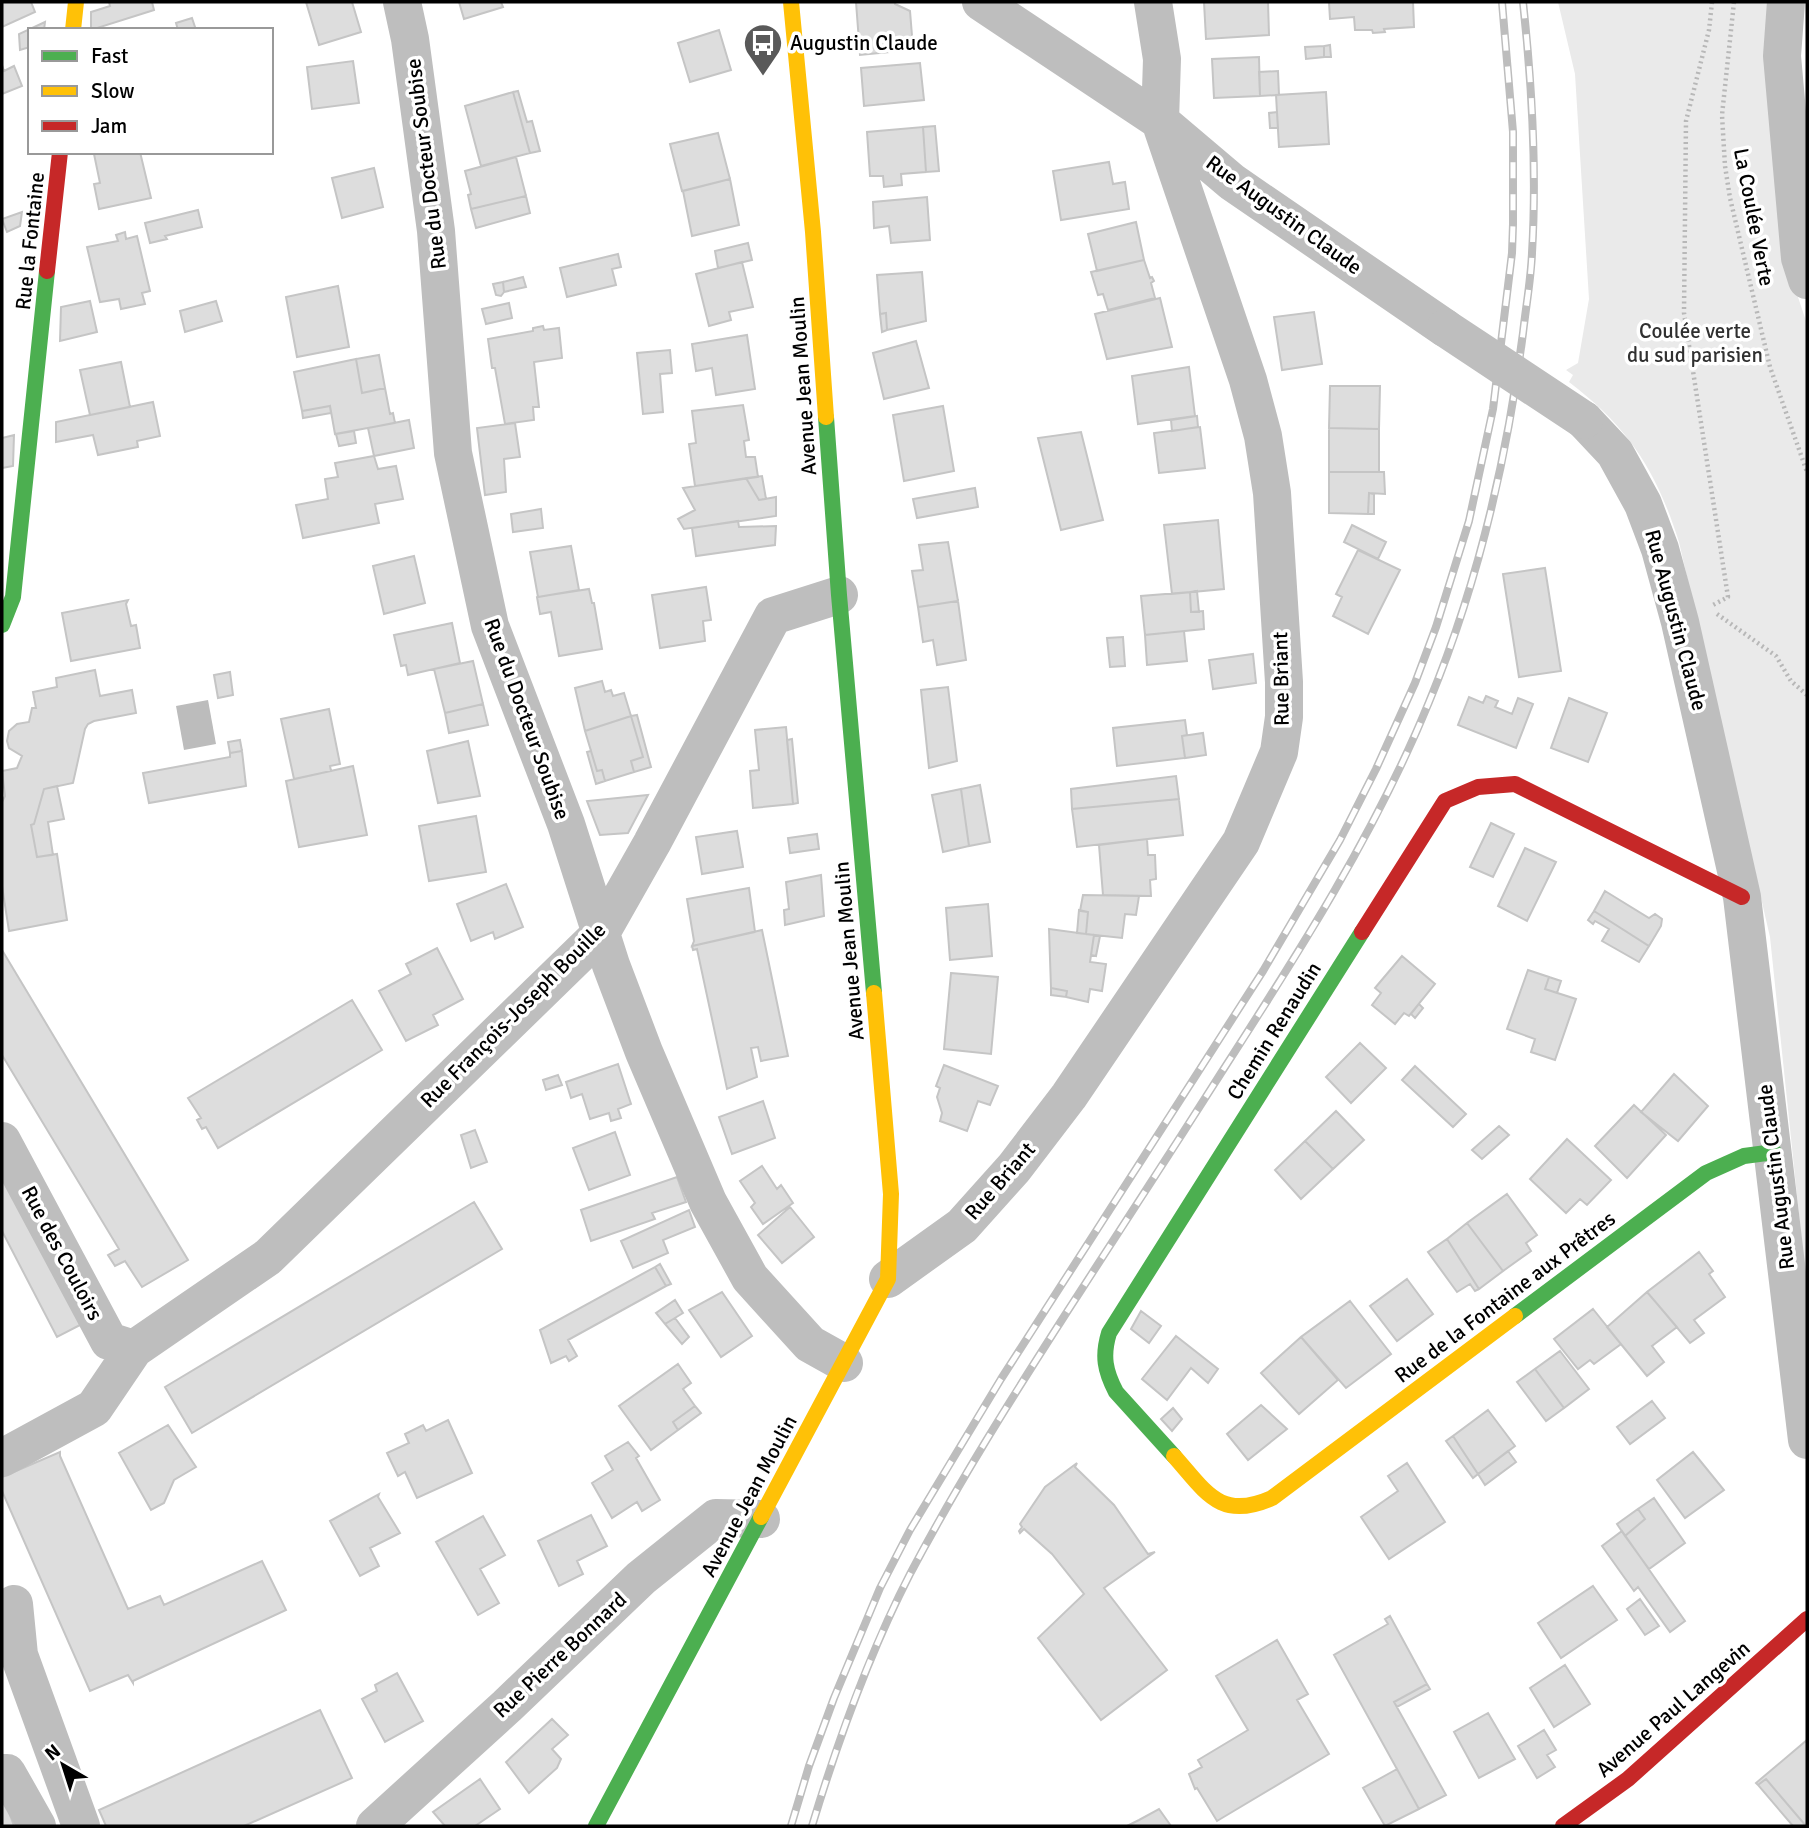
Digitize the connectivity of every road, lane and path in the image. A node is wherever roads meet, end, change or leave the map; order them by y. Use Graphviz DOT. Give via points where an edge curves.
graph roads {
  1 [pos="76,2"];
  2 [pos="402,2"];
  3 [pos="791,2"];
  4 [pos="981,2"];
  5 [pos="1153,2"];
  6 [pos="1712,2"];
  7 [pos="1734,2"];
  8 [pos="1786,2"];
  9 [pos="73,28"];
  10 [pos="1160,121"];
  11 [pos="60,154"];
  12 [pos="1807,280"];
  13 [pos="1807,472"];
  14 [pos="839,595"];
  15 [pos="2,625"];
  16 [pos="1807,695"];
  17 [pos="1742,897"];
  18 [pos="601,933"];
  19 [pos="2,1141"];
  20 [pos="1774,1152"];
  21 [pos="888,1279"];
  22 [pos="134,1349"];
  23 [pos="844,1363"];
  24 [pos="1807,1440"];
  25 [pos="2,1458"];
  26 [pos="1272,1497"];
  27 [pos="761,1519"];
  28 [pos="14,1604"];
  29 [pos="1807,1619"];
  30 [pos="2,1773"];
  31 [pos="37,1826"];
  32 [pos="81,1826"];
  33 [pos="375,1826"];
  34 [pos="596,1826"];
  35 [pos="1563,1826"];
  1 -- 9 [label="street"];
  2 -- 18 [label="street, Rue du Docteur Soubise" via="436,231 453,453 490,626 566,824"];
  3 -- 14 [label="street, Avenue Jean Moulin"];
  4 -- 10 [label="street, Rue Augustin Claude"];
  5 -- 10 [label="street, Rue Briant" via="1162,59"];
  6 -- 16 [label="path" via="1686,121 1684,313 1728,597 1707,608 1776,656 1791,681"];
  7 -- 13 [label="path, La Coulée Verte" via="1722,115 1725,166 1770,367"];
  8 -- 12 [label="street" via="1782,56 1800,258"];
  10 -- 17 [label="street, Rue Augustin Claude, bridge" via="1232,182 1584,420 1615,453 1643,504 1660,549"];
  10 -- 21 [label="street, Rue Briant" via="1263,436 1272,493 1284,682 1279,752 1241,842 1069,1096 962,1226"];
  11 -- 15 [label="street, Rue la Fontaine" via="13,597"];
  14 -- 18 [label="street, Rue François-Joseph Bouille" via="773,616"];
  14 -- 21 [label="street, Avenue Jean Moulin" via="891,1194"];
  17 -- 20 [label="street, Rue Augustin Claude"];
  17 -- 26 [label="street, Chemin Renaudin" via="1515,784 1479,786 1445,801 1109,1333 1103,1350 1116,1392 1210,1496 1226,1506 1241,1508"];
  18 -- 22 [label="street, Rue François-Joseph Bouille" via="268,1257"];
  18 -- 23 [label="street, Rue du Docteur Soubise" via="644,1052 703,1190 750,1278 810,1344"];
  19 -- 22 [label="street, Rue des Couloirs" via="109,1342"];
  20 -- 24 [label="street, Rue Augustin Claude"];
  20 -- 26 [label="street, Rue de la Fontaine aux Prêtres" via="1744,1156 1706,1173"];
  21 -- 23 [label="street, Avenue Jean Moulin"];
  22 -- 25 [label="street" via="94,1408"];
  23 -- 27 [label="street, Avenue Jean Moulin"];
  27 -- 33 [label="street, Rue Pierre Bonnard" via="716,1518 641,1578"];
  27 -- 34 [label="street, Avenue Jean Moulin"];
  28 -- 32 [label="street" via="19,1655"];
  29 -- 35 [label="street, Avenue Paul Langevin" via="1628,1779"];
  30 -- 31 [label="street" via="8,1773"];
}
